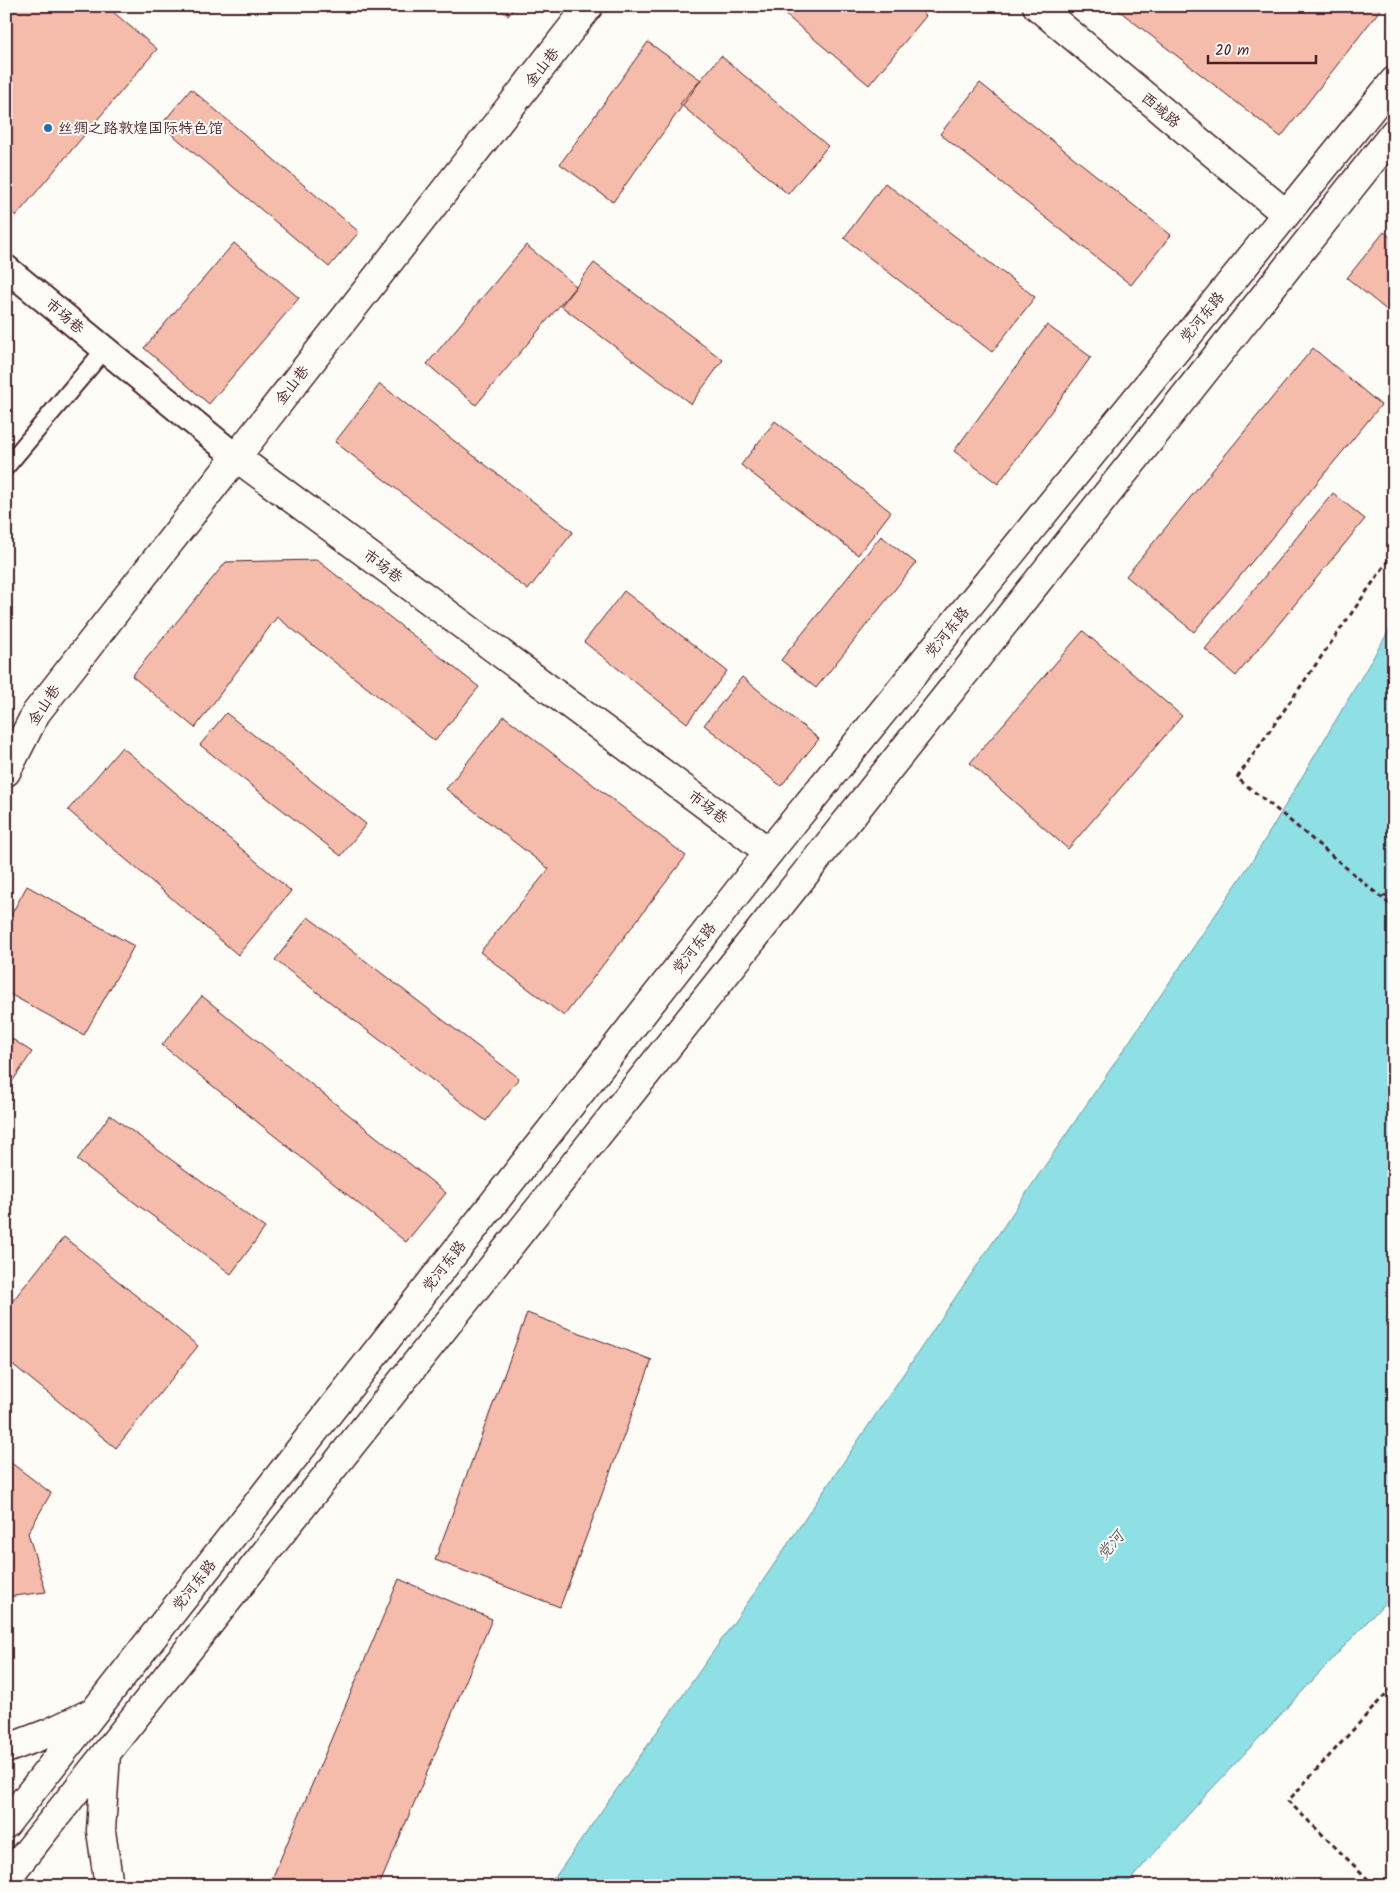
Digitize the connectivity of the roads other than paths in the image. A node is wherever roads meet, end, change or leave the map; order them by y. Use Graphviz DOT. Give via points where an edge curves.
graph roads {
  1 [pos="589,6"];
  2 [pos="1036,6"];
  3 [pos="1394,81"];
  4 [pos="1394,133"];
  5 [pos="1286,214"];
  6 [pos="6,268"];
  7 [pos="105,349"];
  8 [pos="236,457"];
  9 [pos="6,467"];
  10 [pos="6,772"];
  11 [pos="769,852"];
  12 [pos="96,1710"];
  13 [pos="6,1749"];
  14 [pos="106,1753"];
  15 [pos="6,1824"];
  16 [pos="6,1879"];
  17 [pos="109,1886"];
  1 -- 8 [label="main road, 金山巷"];
  2 -- 5 [label="main road, 西域路"];
  3 -- 5 [label="main road, 党河东路"];
  4 -- 14 [label="main road"];
  5 -- 11 [label="main road, 党河东路"];
  6 -- 7 [label="street, 市场巷"];
  7 -- 8 [label="street, 市场巷"];
  7 -- 9 [label="lane"];
  8 -- 10 [label="main road, 金山巷" via="36,713"];
  8 -- 11 [label="main road, 市场巷"];
  11 -- 12 [label="main road, 党河东路"];
  12 -- 13 [label="main road"];
  12 -- 15 [label="main road, 党河东路"];
  14 -- 16 [label="main road"];
  14 -- 17 [label="main road" via="101,1832"];
}
